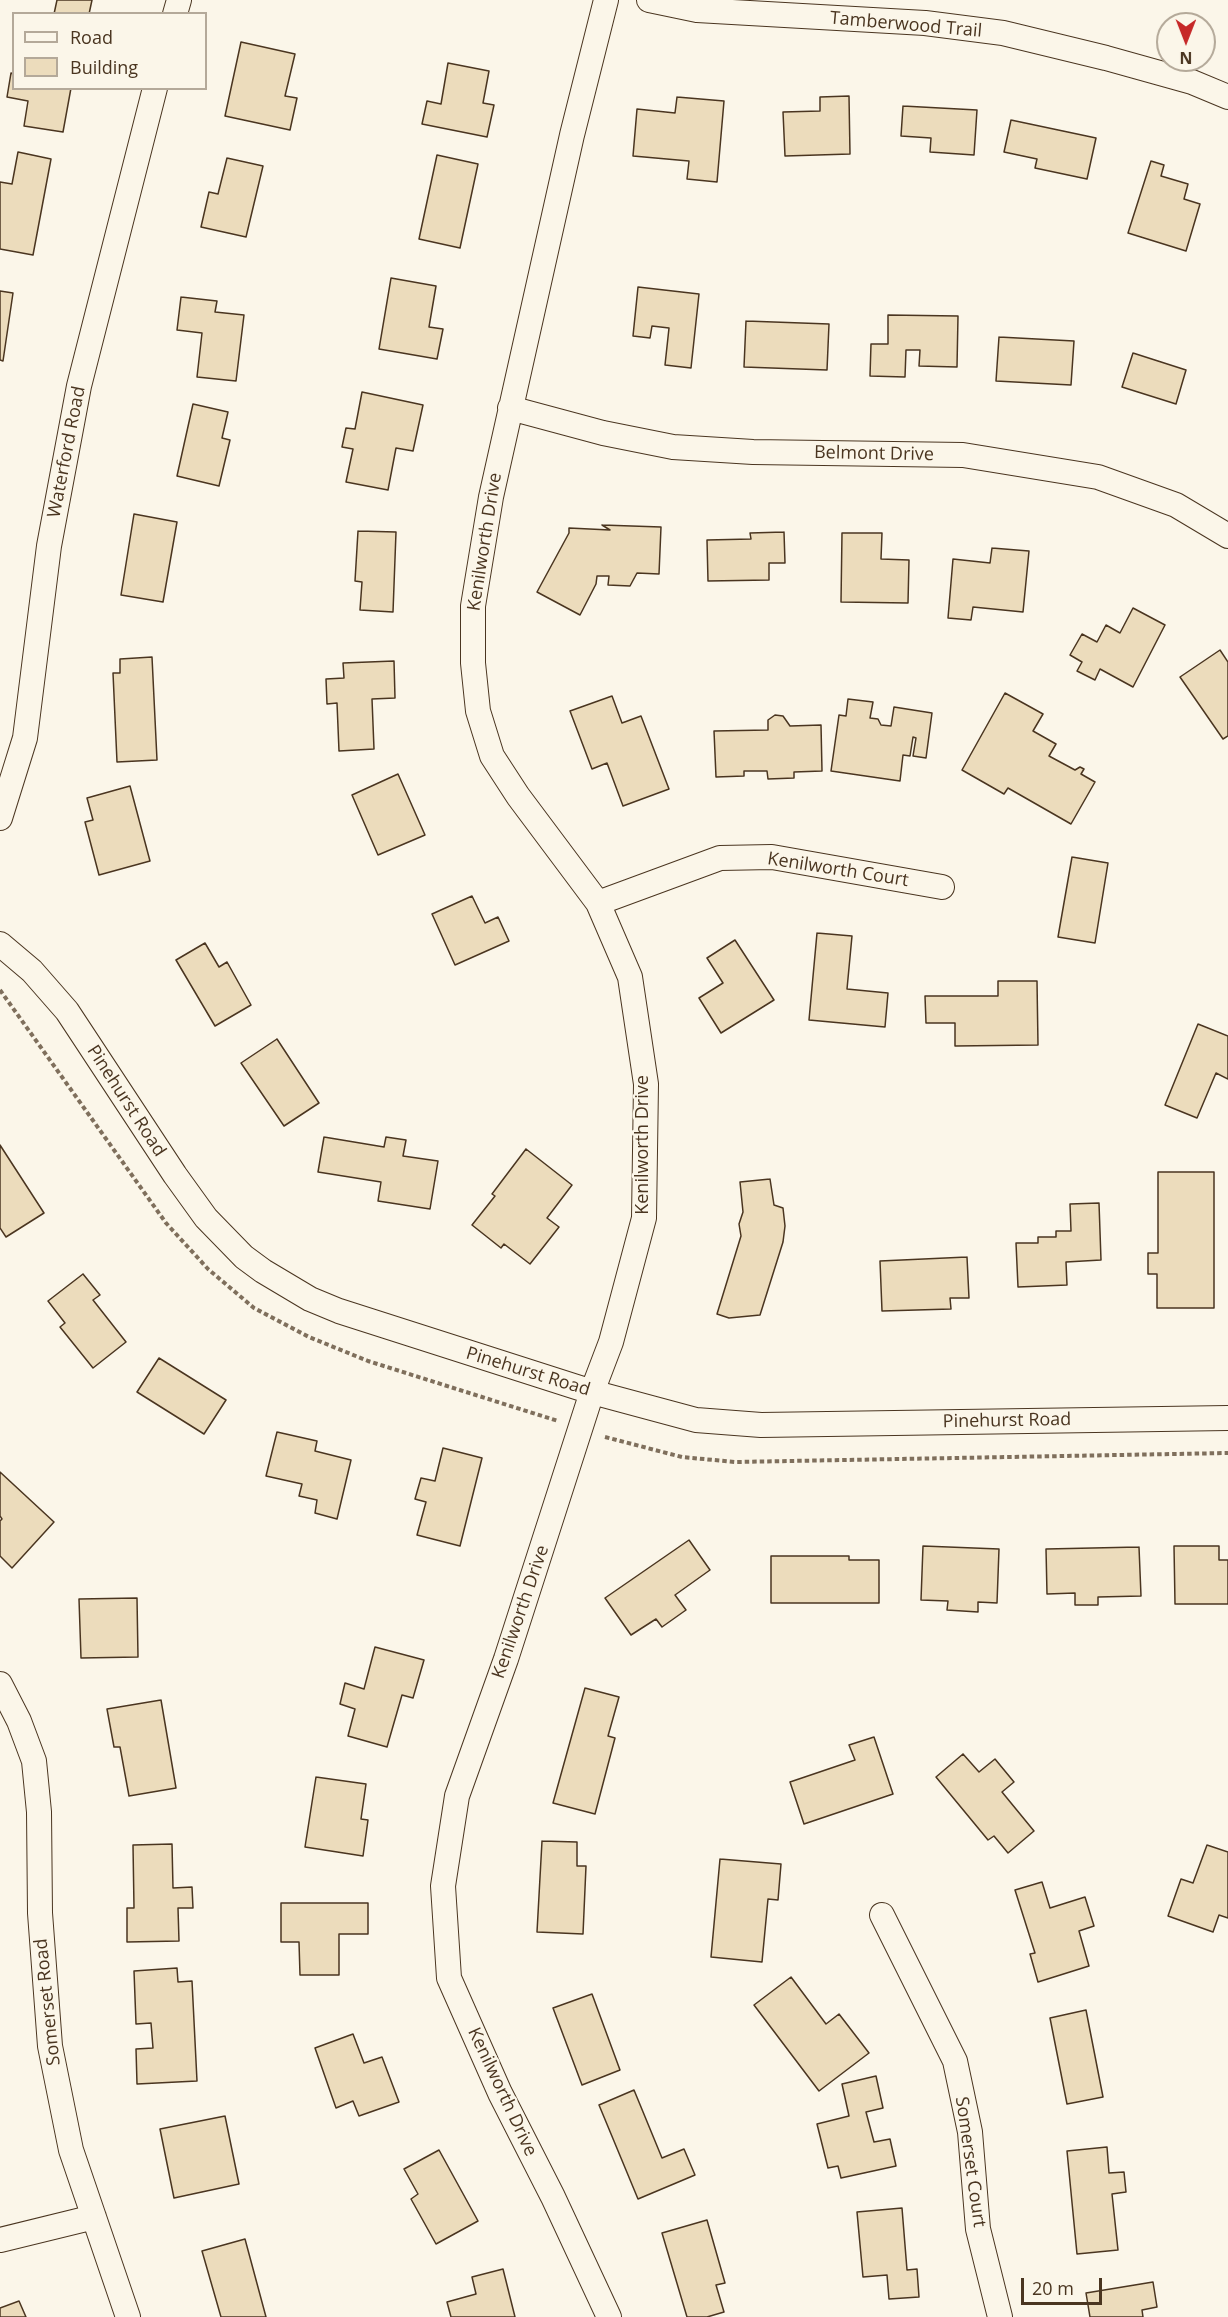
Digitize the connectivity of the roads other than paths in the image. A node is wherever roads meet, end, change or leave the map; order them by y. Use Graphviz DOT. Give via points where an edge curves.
graph roads {
  1 [pos="606,0"];
  2 [pos="649,0"];
  3 [pos="154,90"];
  4 [pos="1228,97"];
  5 [pos="510,408"];
  6 [pos="1228,536"];
  7 [pos="0,818"];
  8 [pos="942,887"];
  9 [pos="598,903"];
  10 [pos="0,944"];
  11 [pos="592,1392"];
  12 [pos="1228,1418"];
  13 [pos="0,1684"];
  14 [pos="882,1915"];
  15 [pos="94,2217"];
  16 [pos="0,2240"];
  17 [pos="128,2317"];
  18 [pos="609,2317"];
  19 [pos="1000,2317"];
  1 -- 5 [label="street, Kenilworth Drive"];
  2 -- 4 [label="street, Tamberwood Trail" via="697,10 925,23 1003,33 1192,82"];
  3 -- 7 [label="street, Waterford Road" via="79,386 49,546 25,738"];
  5 -- 6 [label="street, Belmont Drive" via="673,447 963,455 1098,477 1176,505"];
  5 -- 9 [label="street, Kenilworth Drive" via="473,606 478,711 492,756"];
  8 -- 9 [label="street, Kenilworth Court" via="772,857 720,858"];
  9 -- 11 [label="street, Kenilworth Drive" via="630,977 646,1084 645,1196 644,1218"];
  10 -- 11 [label="street, Pinehurst Road" via="32,971 67,1011 206,1218 262,1271 339,1311"];
  11 -- 12 [label="street, Pinehurst Road" via="677,1417 738,1424"];
  11 -- 18 [label="street, Kenilworth Drive" via="506,1659 457,1796 443,1886 449,1978"];
  13 -- 15 [label="street, Somerset Road" via="34,1761 50,2046 71,2150"];
  14 -- 19 [label="street, Somerset Court" via="955,2061 970,2132 978,2229"];
  15 -- 16 [label="street"];
  15 -- 17 [label="street, Somerset Road"];
}
